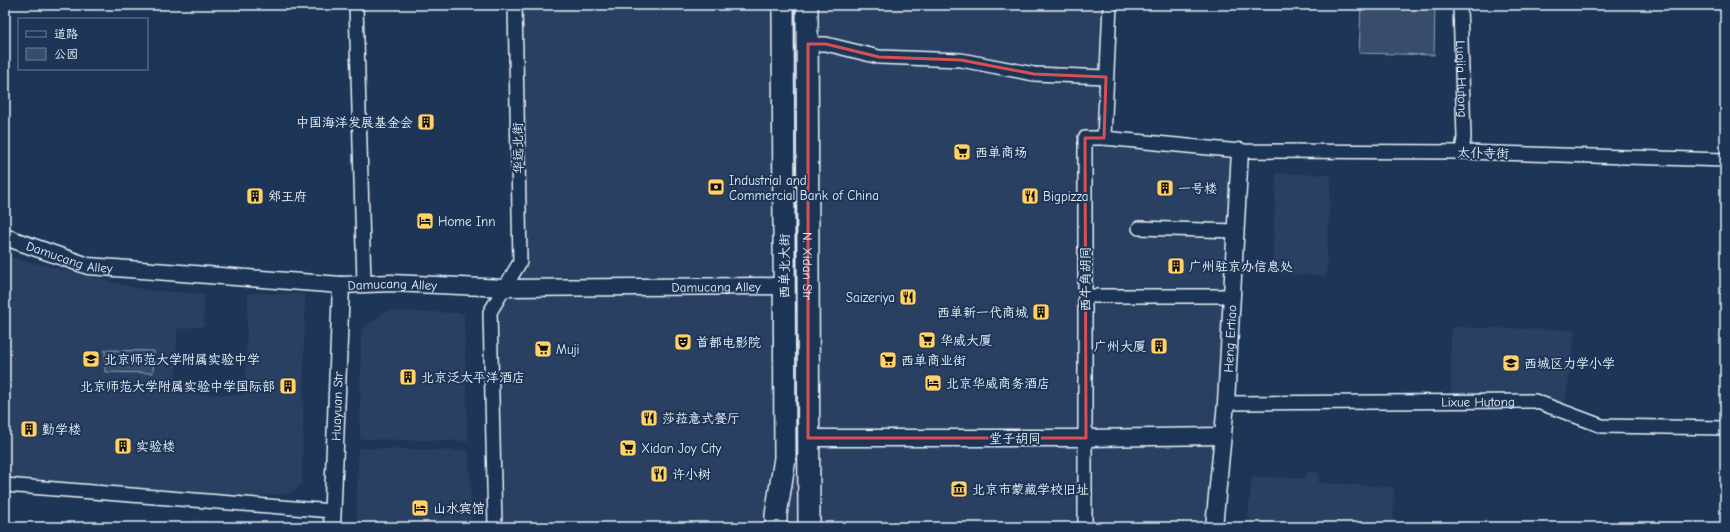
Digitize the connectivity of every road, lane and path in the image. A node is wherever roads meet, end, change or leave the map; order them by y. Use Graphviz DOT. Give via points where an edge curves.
graph roads {
  1 [pos="356,5"];
  2 [pos="515,5"];
  3 [pos="779,5"];
  4 [pos="807,5"];
  5 [pos="1110,5"];
  6 [pos="1460,5"];
  7 [pos="808,44"];
  8 [pos="1106,77"];
  9 [pos="1104,138"];
  10 [pos="1240,151"];
  11 [pos="1462,152"];
  12 [pos="1725,160"];
  13 [pos="1139,228"];
  14 [pos="1235,231"];
  15 [pos="5,237"];
  16 [pos="364,283"];
  17 [pos="341,285"];
  18 [pos="784,286"];
  19 [pos="506,288"];
  20 [pos="1089,296"];
  21 [pos="1231,296"];
  22 [pos="1226,403"];
  23 [pos="1725,428"];
  24 [pos="1222,436"];
  25 [pos="808,438"];
  26 [pos="1086,438"];
  27 [pos="5,485"];
  28 [pos="332,519"];
  29 [pos="495,527"];
  30 [pos="776,527"];
  31 [pos="808,527"];
  32 [pos="1085,527"];
  33 [pos="1214,527"];
  1 -- 16 [label="street"];
  2 -- 19 [label="street, 华远北街" via="520,262"];
  3 -- 18 [label="main road, 西单北大街"];
  4 -- 7 [label="main road, N. Xidan Str"];
  5 -- 8 [label="street"];
  6 -- 11 [label="street, Luojia Hutong" via="1464,138"];
  7 -- 8 [label="street" via="826,44 879,56 961,60 1034,74"];
  7 -- 25 [label="main road, N. Xidan Str"];
  8 -- 9 [label="street"];
  9 -- 10 [label="street, 太仆寺街"];
  9 -- 26 [label="street, 西牛角胡同" via="1085,138"];
  10 -- 11 [label="street, 太仆寺街"];
  10 -- 14 [label="street, Heng Ertiao"];
  11 -- 12 [label="street, 太仆寺街"];
  13 -- 14 [label="street"];
  14 -- 21 [label="street, Heng Ertiao"];
  15 -- 17 [label="street, Damucang Alley" via="88,266"];
  16 -- 17 [label="street, Damucang Alley"];
  16 -- 19 [label="street, Damucang Alley"];
  17 -- 28 [label="street, Huayuan Str"];
  18 -- 19 [label="street, Damucang Alley"];
  18 -- 30 [label="main road, 西单北大街" via="785,458"];
  19 -- 29 [label="street, 华远北街" via="490,312"];
  20 -- 21 [label="street"];
  21 -- 22 [label="street, Heng Ertiao"];
  22 -- 23 [label="street, Lixue Hutong" via="1535,401 1602,426"];
  22 -- 24 [label="street, Heng Ertiao"];
  24 -- 26 [label="street, 堂子胡同"];
  24 -- 33 [label="street, Heng Ertiao"];
  25 -- 26 [label="street, 堂子胡同"];
  25 -- 31 [label="main road, N. Xidan Str"];
  26 -- 32 [label="street"];
  27 -- 28 [label="street"];
}
